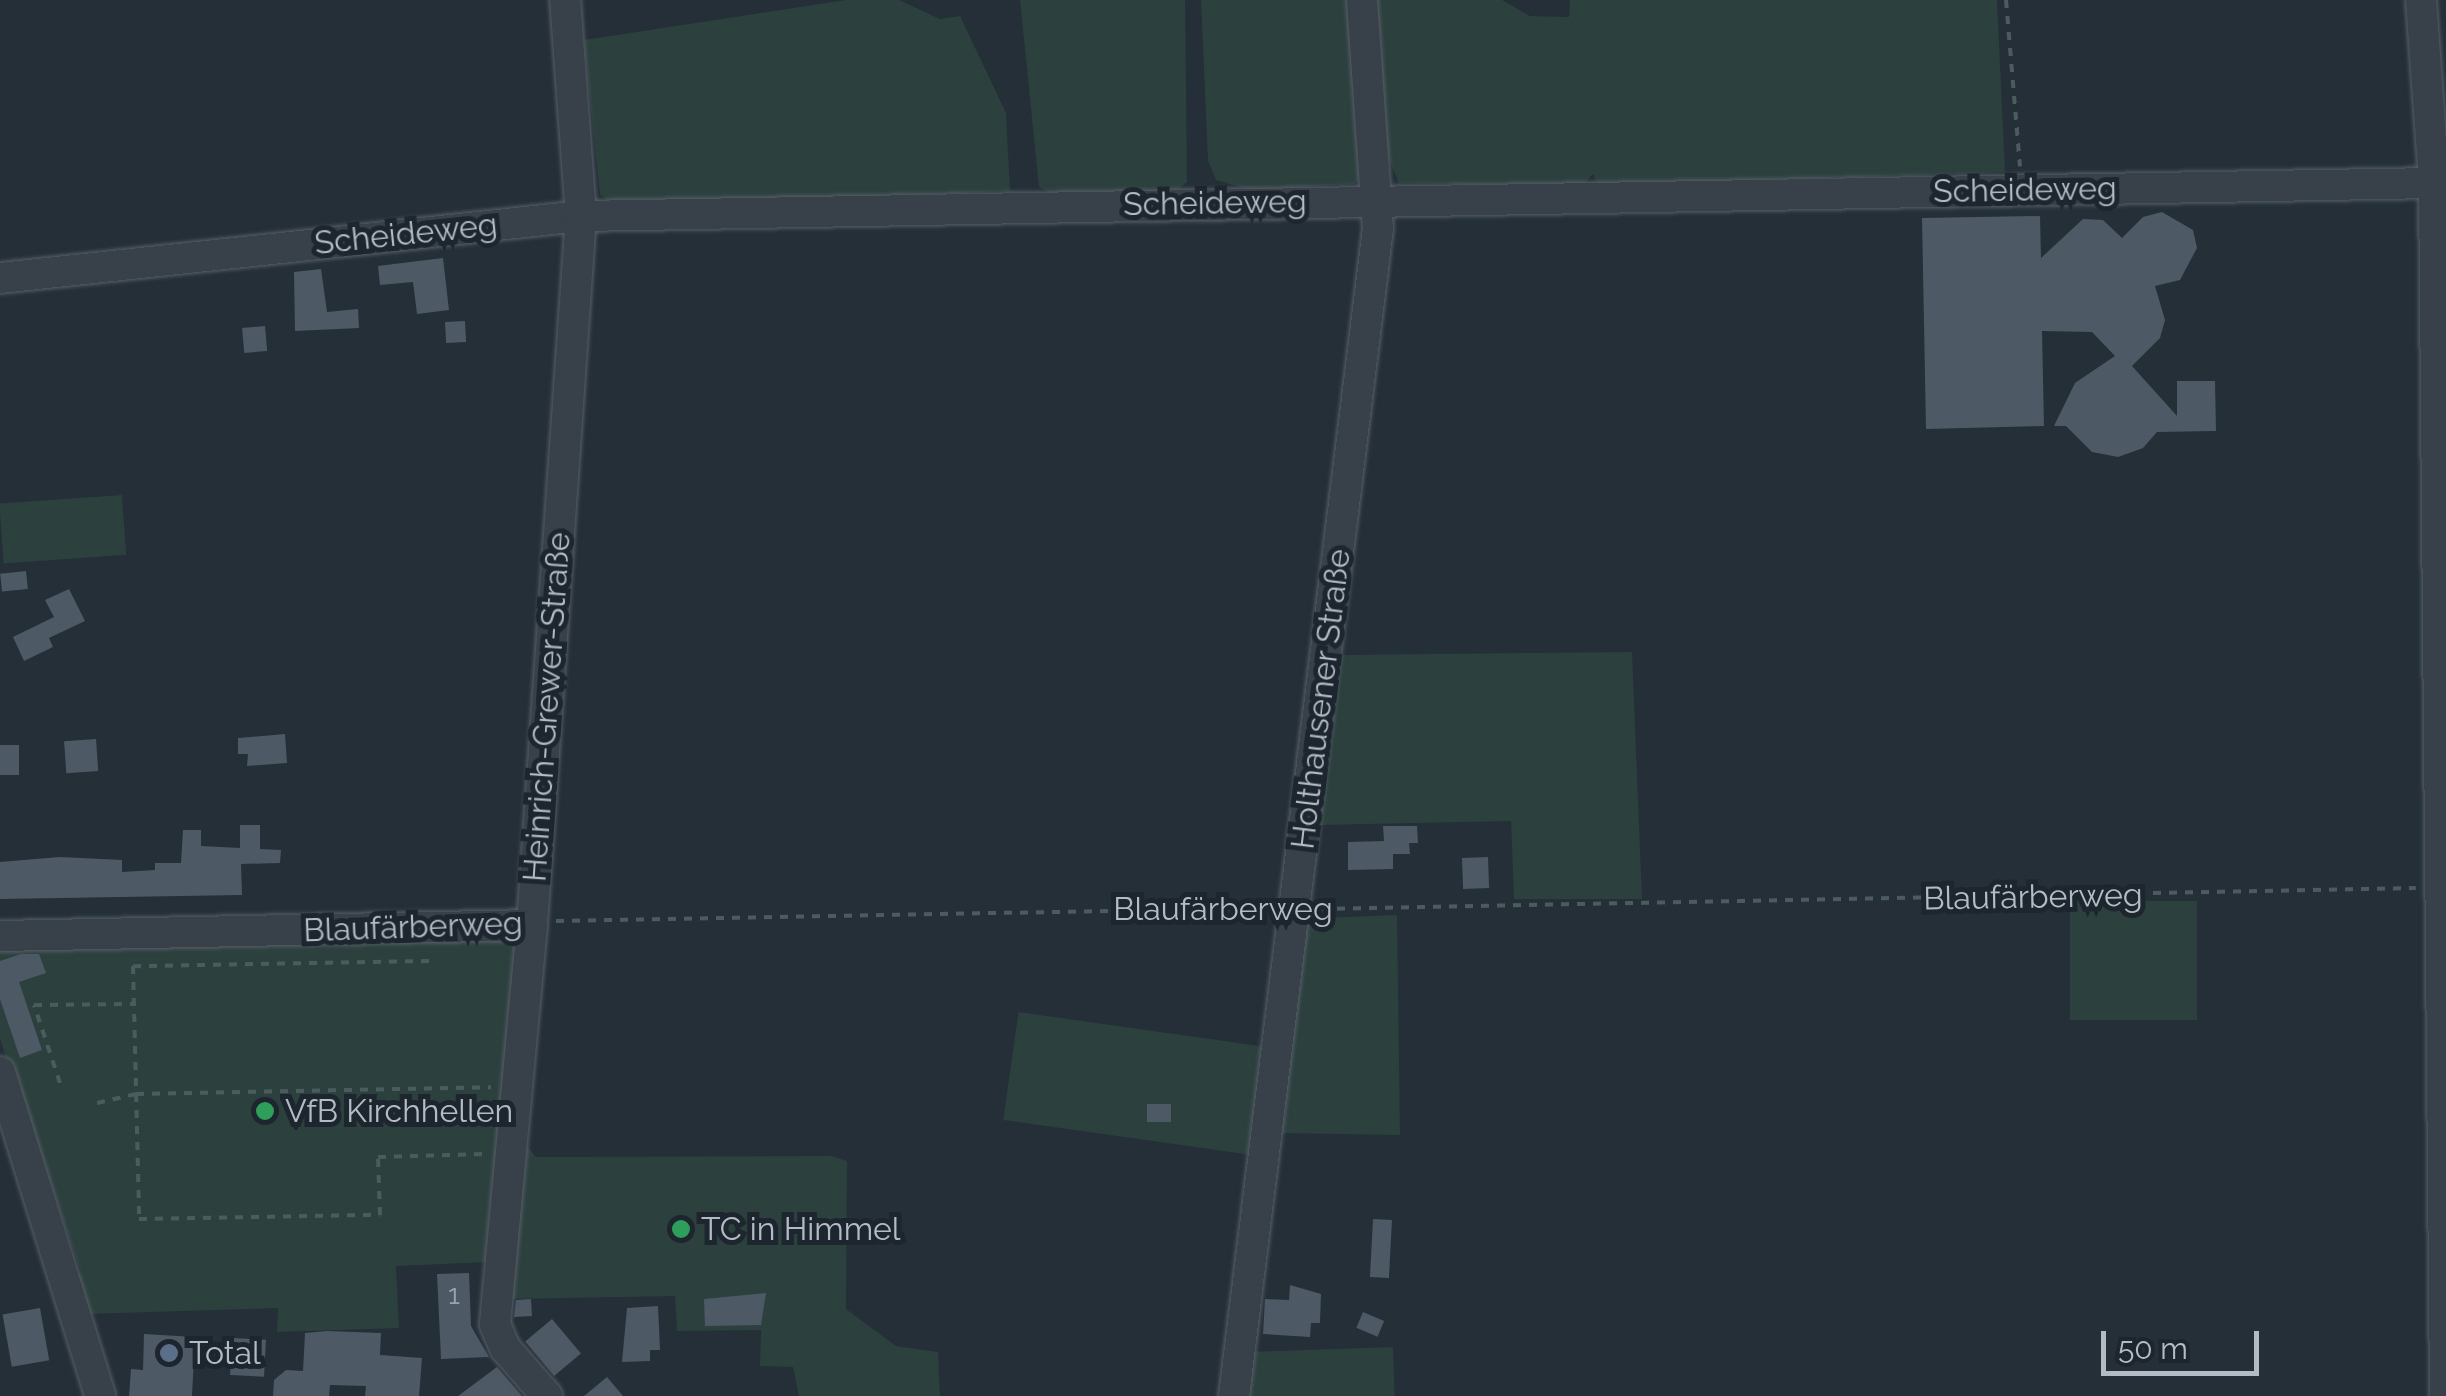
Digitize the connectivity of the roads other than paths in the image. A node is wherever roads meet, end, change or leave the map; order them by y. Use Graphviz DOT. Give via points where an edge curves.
graph roads {
  1 [pos="566,0"];
  2 [pos="1362,0"];
  3 [pos="2422,0"];
  4 [pos="2434,184"];
  5 [pos="1377,200"];
  6 [pos="581,216"];
  7 [pos="0,278"];
  8 [pos="532,925"];
  9 [pos="0,936"];
  10 [pos="0,1072"];
  11 [pos="100,1396"];
  12 [pos="547,1396"];
  13 [pos="1234,1396"];
  14 [pos="2446,1396"];
  1 -- 6 [label="street, Heinrich-Grewer-Straße"];
  2 -- 5 [label="street, Holthausener Straße"];
  3 -- 4 [label="street"];
  4 -- 5 [label="street, Scheideweg"];
  4 -- 14 [label="street"];
  5 -- 6 [label="street, Scheideweg"];
  5 -- 13 [label="street, Holthausener Straße"];
  6 -- 7 [label="street, Scheideweg"];
  6 -- 8 [label="street, Heinrich-Grewer-Straße"];
  8 -- 9 [label="street, Blaufärberweg"];
  8 -- 12 [label="street, Heinrich-Grewer-Straße" via="495,1324 505,1348"];
  10 -- 11 [label="street"];
}
